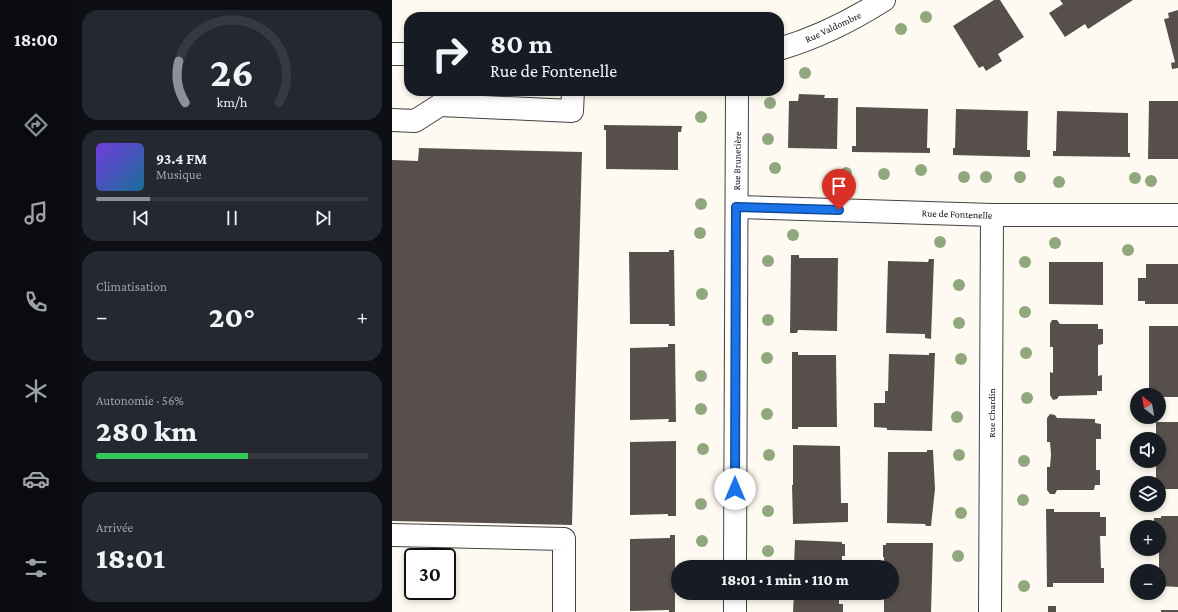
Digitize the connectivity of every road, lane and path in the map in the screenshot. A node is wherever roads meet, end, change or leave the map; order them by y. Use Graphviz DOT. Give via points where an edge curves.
graph roads {
  1 [pos="884,0"];
  2 [pos="784,48"];
  3 [pos="392,54"];
  4 [pos="404,54"];
  5 [pos="573,96"];
  6 [pos="738,96"];
  7 [pos="479,99"];
  8 [pos="392,120"];
  9 [pos="736,207"];
  10 [pos="992,215"];
  11 [pos="1178,215"];
  12 [pos="392,535"];
  13 [pos="735,560"];
  14 [pos="735,600"];
  15 [pos="564,612"];
  16 [pos="735,612"];
  17 [pos="990,612"];
  1 -- 2 [label="street, Rue Valdombre" via="858,17"];
  3 -- 4 [label="street"];
  5 -- 7 [label="street" via="572,111"];
  6 -- 9 [label="street, Rue Brunetière"];
  7 -- 8 [label="street" via="440,105 415,121"];
  9 -- 10 [label="street, Rue de Fontenelle"];
  9 -- 13 [label="street, Rue Brunetière"];
  10 -- 11 [label="street, Rue de Fontenelle"];
  10 -- 17 [label="street, Rue Chardin"];
  12 -- 15 [label="street" via="564,539"];
  14 -- 16 [label="street"];
}
